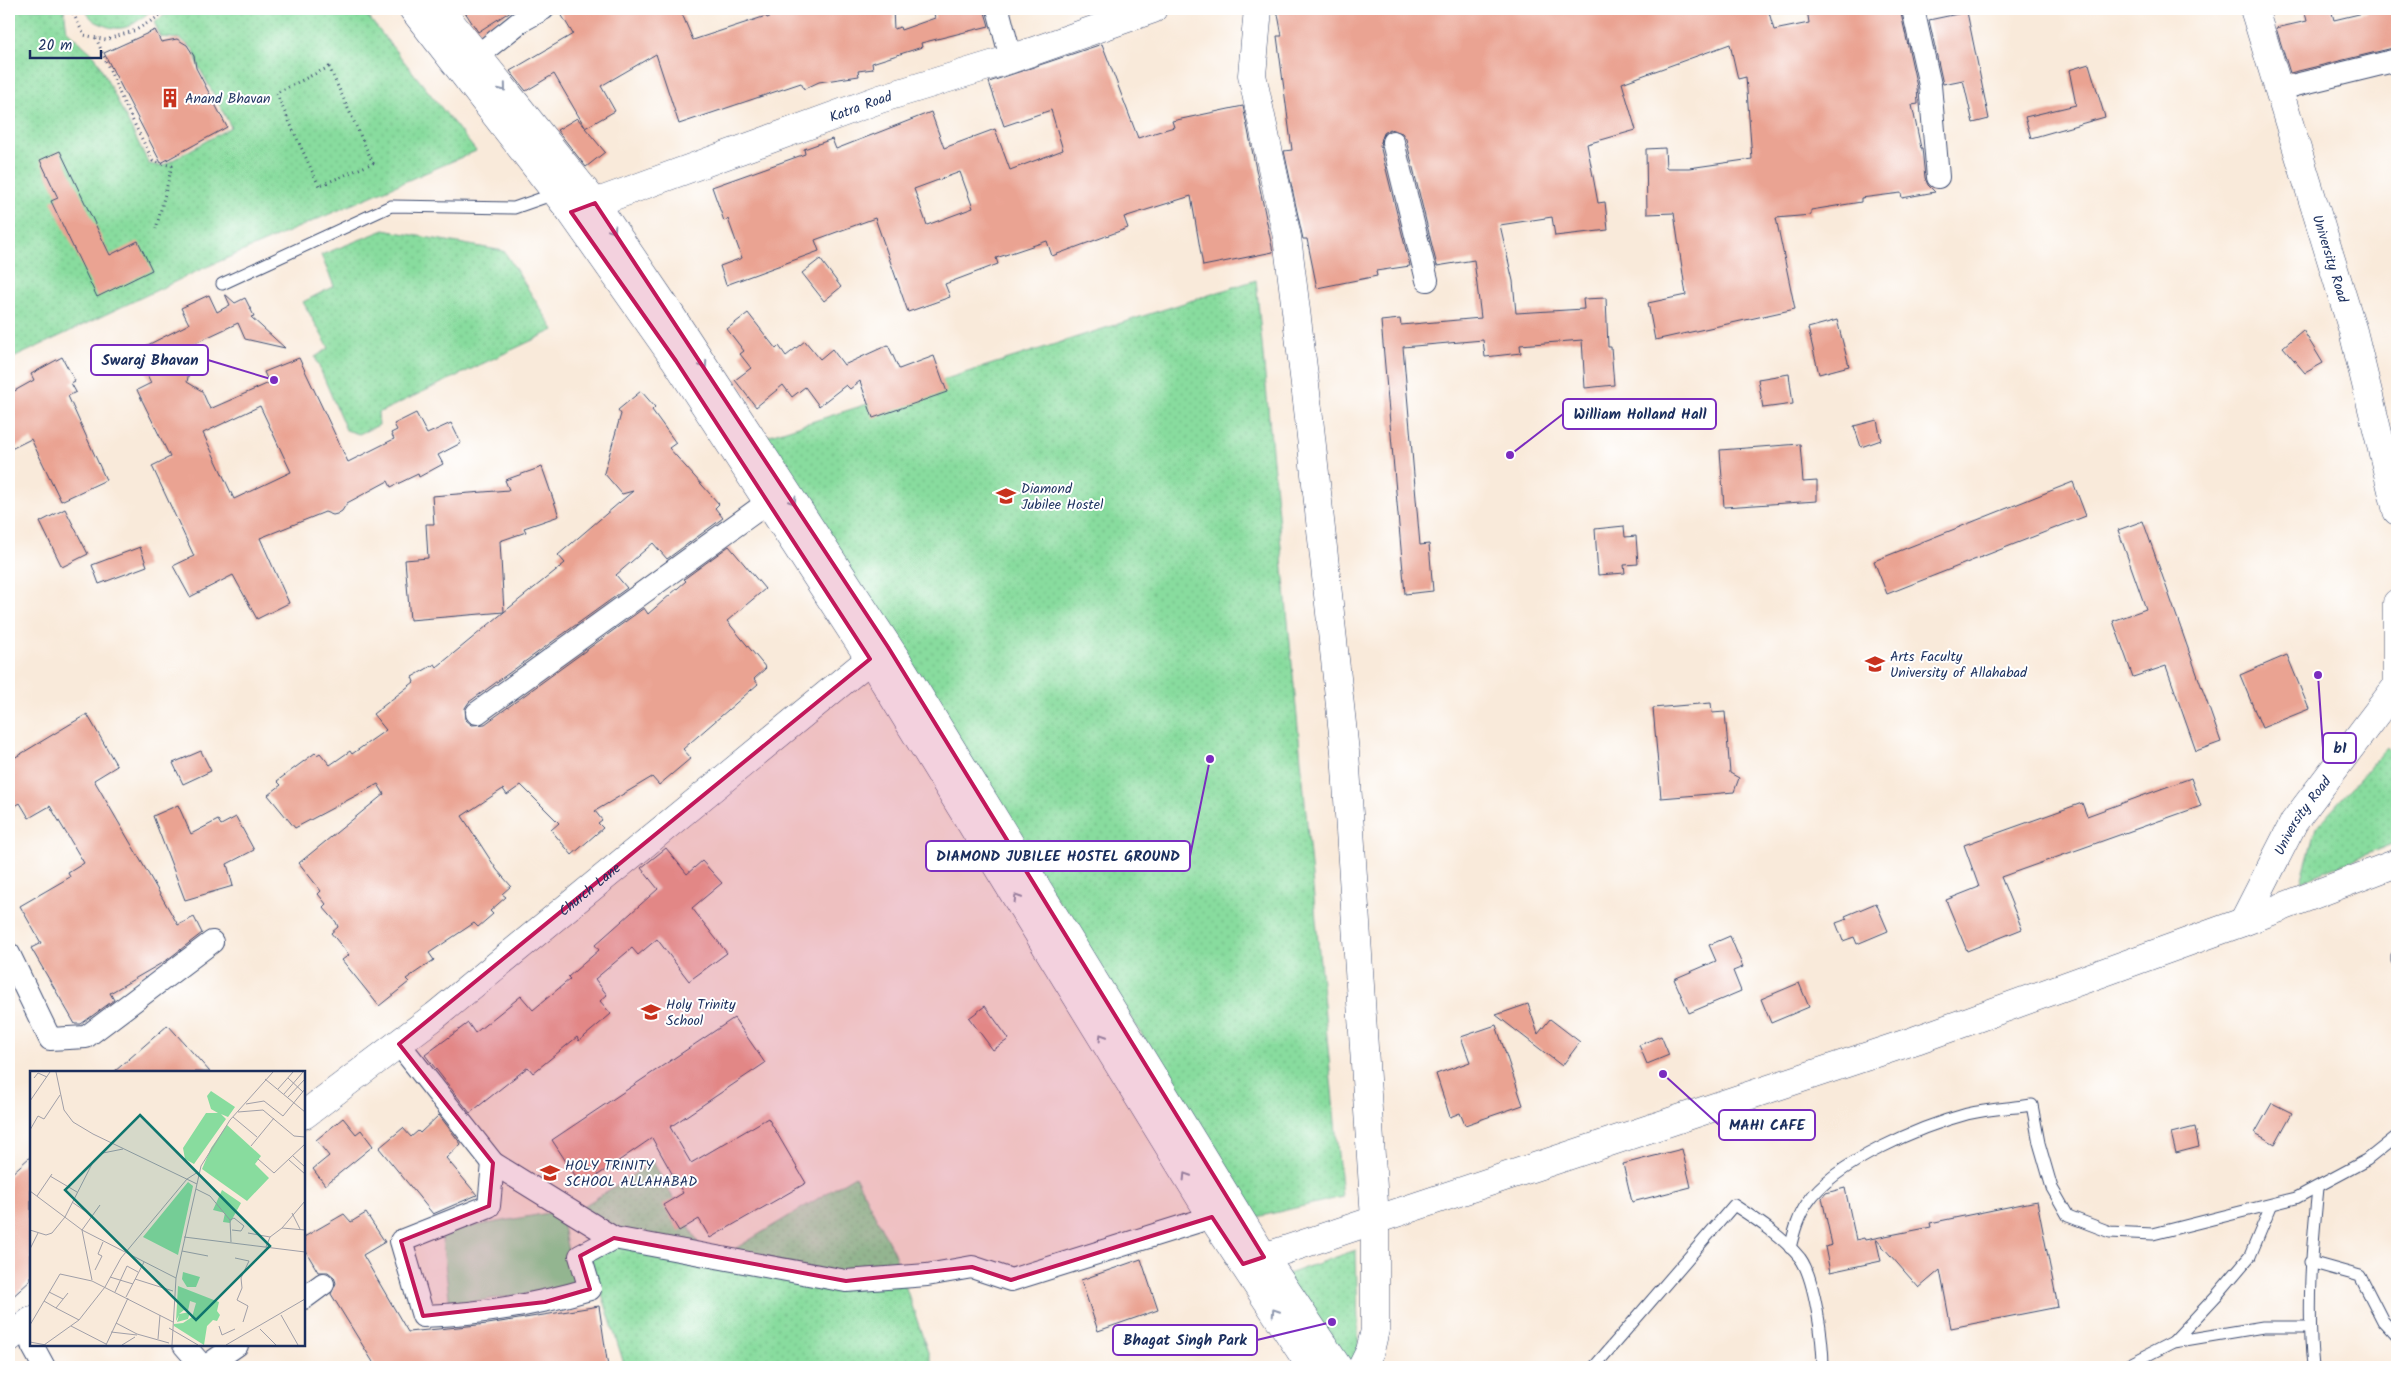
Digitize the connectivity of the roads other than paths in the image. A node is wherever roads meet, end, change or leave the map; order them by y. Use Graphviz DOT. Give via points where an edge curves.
graph roads {
  1 [pos="413,9"];
  2 [pos="440,9"];
  3 [pos="543,9"];
  4 [pos="998,9"];
  5 [pos="1154,9"];
  6 [pos="1258,9"];
  7 [pos="1913,9"];
  8 [pos="2254,9"];
  9 [pos="477,56"];
  10 [pos="1010,59"];
  11 [pos="2397,60"];
  12 [pos="2279,89"];
  13 [pos="1393,142"];
  14 [pos="1938,177"];
  15 [pos="574,202"];
  16 [pos="1427,280"];
  17 [pos="222,284"];
  18 [pos="768,502"];
  19 [pos="2397,511"];
  20 [pos="2397,604"];
  21 [pos="879,653"];
  22 [pos="2397,686"];
  23 [pos="477,713"];
  24 [pos="2397,863"];
  25 [pos="2244,922"];
  26 [pos="212,942"];
  27 [pos="9,954"];
  28 [pos="2397,956"];
  29 [pos="2397,961"];
  30 [pos="399,1044"];
  31 [pos="305,1114"];
  32 [pos="2397,1136"];
  33 [pos="493,1164"];
  34 [pos="2318,1188"];
  35 [pos="2271,1206"];
  36 [pos="1212,1217"];
  37 [pos="1375,1219"];
  38 [pos="614,1238"];
  39 [pos="1790,1248"];
  40 [pos="1254,1260"];
  41 [pos="2310,1262"];
  42 [pos="323,1284"];
  43 [pos="305,1297"];
  44 [pos="2309,1327"];
  45 [pos="2397,1336"];
  46 [pos="2173,1342"];
  47 [pos="32,1346"];
  48 [pos="185,1346"];
  49 [pos="236,1346"];
  50 [pos="44,1367"];
  51 [pos="204,1367"];
  52 [pos="1311,1367"];
  53 [pos="1338,1367"];
  54 [pos="1362,1367"];
  55 [pos="1594,1367"];
  56 [pos="1823,1367"];
  57 [pos="2124,1367"];
  58 [pos="2313,1367"];
  1 -- 15 [label="main road"];
  2 -- 9 [label="main road"];
  3 -- 9 [label="street" via="521,21"];
  4 -- 10 [label="street"];
  5 -- 10 [label="main road, Katra Road"];
  6 -- 37 [label="main road" via="1252,75 1287,237 1345,752"];
  7 -- 14 [label="street" via="1930,85"];
  8 -- 12 [label="main road, University Road"];
  9 -- 15 [label="main road, one-way"];
  10 -- 15 [label="main road, Katra Road" via="880,99"];
  11 -- 12 [label="street"];
  12 -- 19 [label="main road, University Road" via="2353,331"];
  13 -- 16 [label="street"];
  15 -- 17 [label="lane" via="514,208 392,206"];
  15 -- 18 [label="main road"];
  15 -- 21 [label="main road, one-way" via="663,303"];
  18 -- 21 [label="main road"];
  18 -- 23 [label="street"];
  20 -- 22 [label="main road, University Road"];
  21 -- 30 [label="main road, Church Lane"];
  36 -- 21 [label="main road, one-way"];
  21 -- 40 [label="main road"];
  22 -- 25 [label="main road, University Road" via="2294,822"];
  24 -- 25 [label="main road"];
  25 -- 37 [label="main road" via="1916,1040"];
  26 -- 27 [label="street" via="86,1037 50,1039"];
  28 -- 29 [label="lane"];
  30 -- 31 [label="main road, Church Lane"];
  30 -- 33 [label="street"];
  32 -- 34 [label="lane" via="2367,1160"];
  33 -- 38 [label="street"];
  33 -- 38 [label="street" via="489,1206 401,1241 424,1316 545,1302 590,1289 580,1256"];
  34 -- 35 [label="lane"];
  34 -- 41 [label="lane"];
  35 -- 39 [label="lane" via="2153,1234 2110,1232 2068,1216 2052,1188 2032,1105 1968,1114 1919,1130 1855,1161 1809,1201 1796,1224"];
  35 -- 46 [label="lane" via="2250,1256"];
  36 -- 38 [label="street" via="1011,1280 972,1267 927,1275 846,1281"];
  36 -- 40 [label="main road"];
  37 -- 40 [label="main road"];
  37 -- 54 [label="main road" via="1375,1330"];
  39 -- 55 [label="lane" via="1772,1231 1734,1205"];
  39 -- 56 [label="lane" via="1801,1259 1811,1283"];
  52 -- 40 [label="main road, one-way"];
  40 -- 53 [label="main road"];
  41 -- 44 [label="lane"];
  41 -- 45 [label="lane" via="2360,1276 2383,1321"];
  42 -- 43 [label="street"];
  44 -- 46 [label="lane" via="2263,1327"];
  44 -- 58 [label="lane"];
  46 -- 57 [label="lane"];
  47 -- 50 [label="street"];
  48 -- 51 [label="street"];
  49 -- 51 [label="street"];
}
